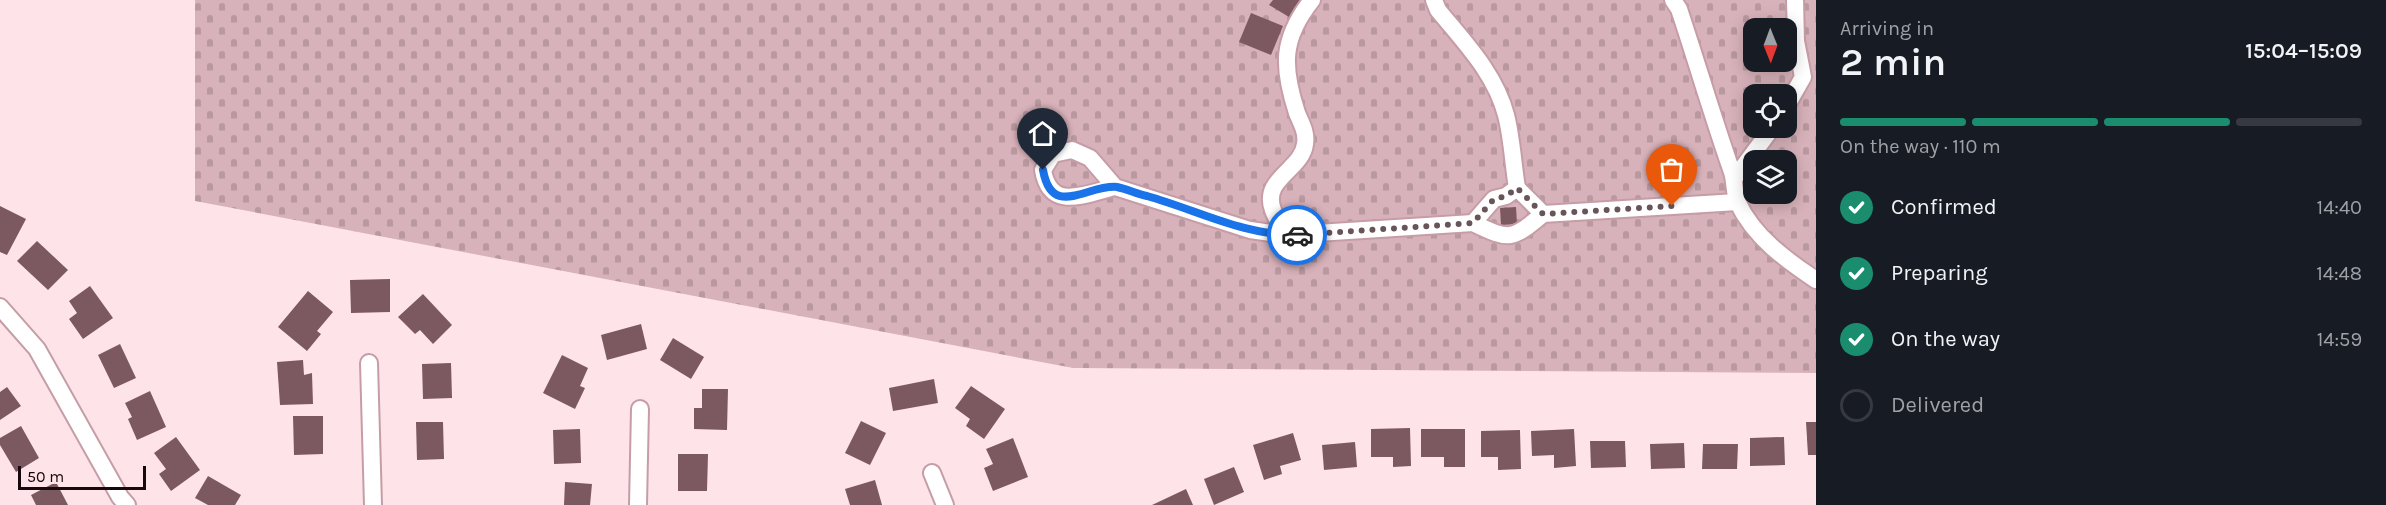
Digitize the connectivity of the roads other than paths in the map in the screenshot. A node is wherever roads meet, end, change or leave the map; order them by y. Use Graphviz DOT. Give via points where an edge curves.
graph roads {
  1 [pos="1312,0"];
  2 [pos="1434,0"];
  3 [pos="1673,0"];
  4 [pos="1795,0"];
  5 [pos="1797,88"];
  6 [pos="1765,138"];
  7 [pos="1734,179"];
  8 [pos="1115,187"];
  9 [pos="1517,188"];
  10 [pos="1737,202"];
  11 [pos="1543,214"];
  12 [pos="1473,223"];
  13 [pos="1286,235"];
  14 [pos="1816,280"];
  15 [pos="0,307"];
  16 [pos="369,363"];
  17 [pos="640,409"];
  18 [pos="932,473"];
  19 [pos="127,505"];
  20 [pos="373,505"];
  21 [pos="638,505"];
  22 [pos="945,505"];
  1 -- 13 [label="street" via="1285,52 1287,80 1305,139 1300,158 1278,178 1273,192 1272,209"];
  2 -- 9 [label="street" via="1484,66 1498,94 1506,115"];
  3 -- 7 [label="street"];
  4 -- 5 [label="street" via="1796,41 1803,78"];
  6 -- 7 [label="street"];
  7 -- 10 [label="street"];
  8 -- 13 [label="street" via="1250,230"];
  9 -- 11 [label="street"];
  9 -- 12 [label="street" via="1494,199"];
  10 -- 11 [label="street"];
  10 -- 14 [label="street" via="1759,234"];
  11 -- 12 [label="street" via="1511,236 1500,236"];
  12 -- 13 [label="street"];
  15 -- 19 [label="street" via="37,349"];
  16 -- 20 [label="street"];
  17 -- 21 [label="street"];
  18 -- 22 [label="street"];
}
